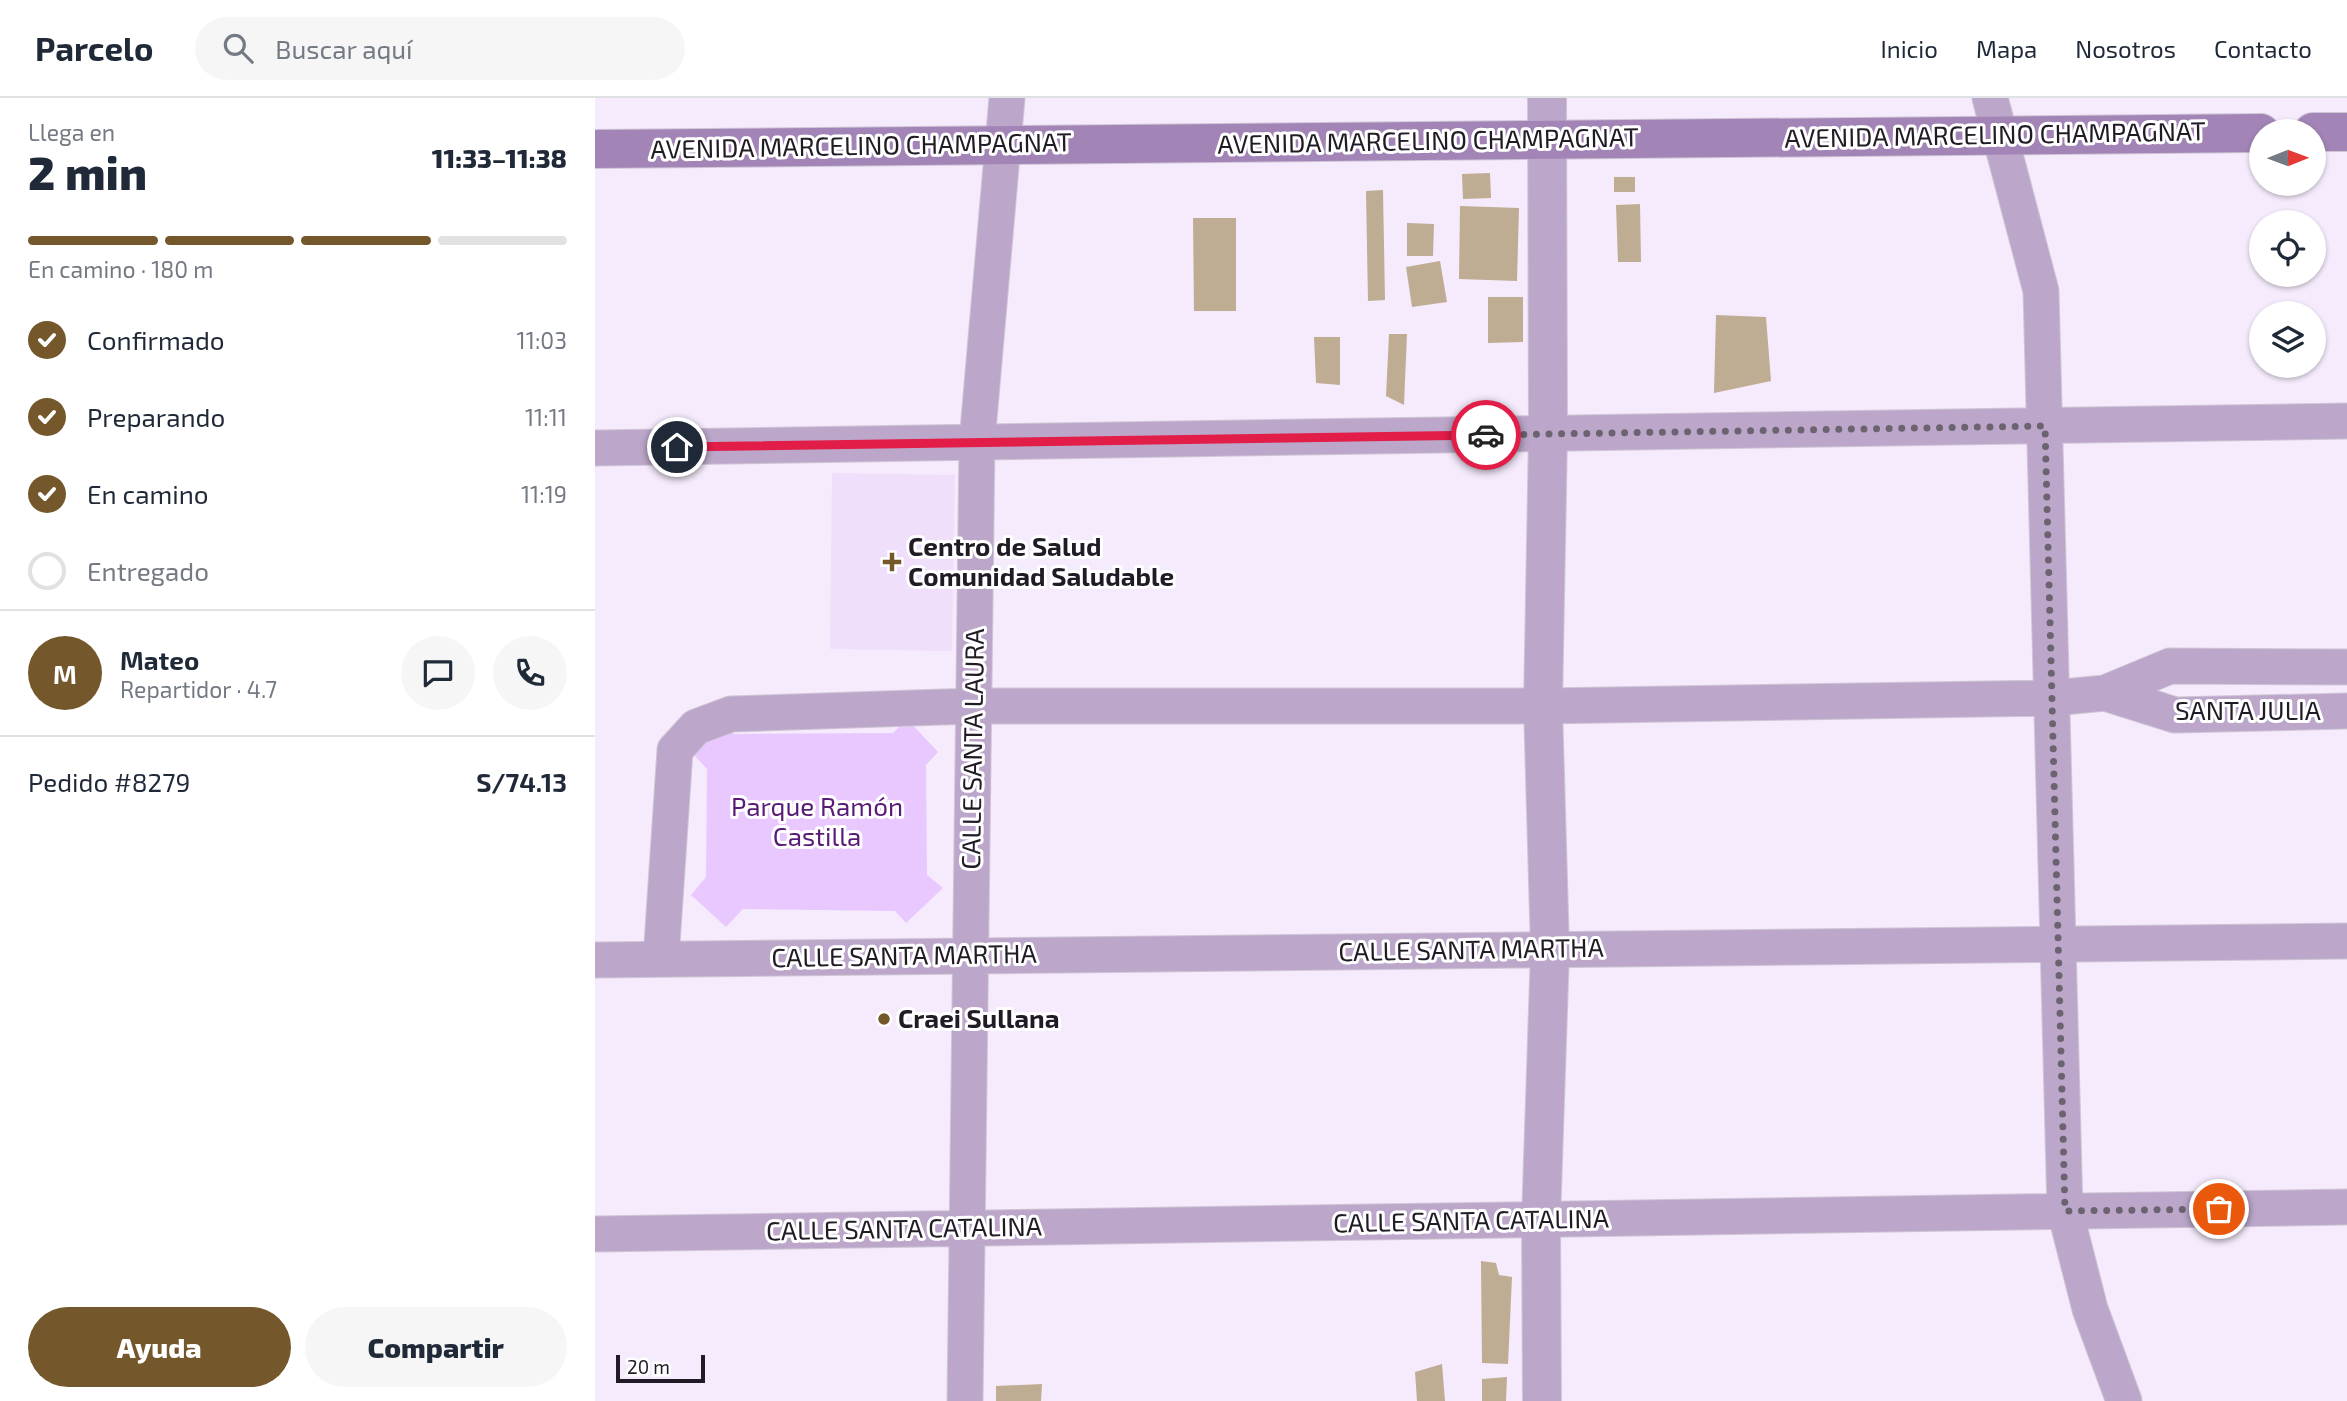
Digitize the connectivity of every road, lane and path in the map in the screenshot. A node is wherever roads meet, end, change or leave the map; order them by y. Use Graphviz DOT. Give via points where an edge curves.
graph roads {
  1 [pos="1007,98"];
  2 [pos="1547,98"];
  3 [pos="1990,98"];
  4 [pos="2249,132"];
  5 [pos="2326,132"];
  6 [pos="2347,132"];
  7 [pos="2001,135"];
  8 [pos="1547,139"];
  9 [pos="1001,145"];
  10 [pos="595,149"];
  11 [pos="2347,421"];
  12 [pos="2045,426"];
  13 [pos="1548,434"];
  14 [pos="977,442"];
  15 [pos="595,448"];
  16 [pos="2347,667"];
  17 [pos="2105,693"];
  18 [pos="2053,698"];
  19 [pos="973,706"];
  20 [pos="1543,706"];
  21 [pos="2347,711"];
  22 [pos="2347,941"];
  23 [pos="2060,944"];
  24 [pos="1550,950"];
  25 [pos="970,955"];
  26 [pos="661,959"];
  27 [pos="595,960"];
  28 [pos="2347,1207"];
  29 [pos="2065,1211"];
  30 [pos="1541,1220"];
  31 [pos="967,1228"];
  32 [pos="595,1234"];
  33 [pos="965,1401"];
  34 [pos="1542,1401"];
  35 [pos="2124,1401"];
  1 -- 9 [label="street, CALLE SANTA LAURA"];
  2 -- 8 [label="street"];
  3 -- 7 [label="street"];
  4 -- 7 [label="main road, AVENIDA MARCELINO CHAMPAGNAT"];
  5 -- 6 [label="main road"];
  7 -- 8 [label="main road, AVENIDA MARCELINO CHAMPAGNAT"];
  7 -- 12 [label="street" via="2042,291"];
  8 -- 9 [label="main road, AVENIDA MARCELINO CHAMPAGNAT"];
  8 -- 13 [label="street"];
  9 -- 10 [label="main road, AVENIDA MARCELINO CHAMPAGNAT"];
  9 -- 14 [label="street, CALLE SANTA LAURA"];
  11 -- 12 [label="street"];
  12 -- 13 [label="street"];
  12 -- 18 [label="street"];
  13 -- 14 [label="street"];
  13 -- 20 [label="street"];
  14 -- 15 [label="street"];
  14 -- 19 [label="street, CALLE SANTA LAURA"];
  16 -- 17 [label="street, SANTA JULIA" via="2170,666"];
  17 -- 18 [label="street"];
  17 -- 21 [label="street, SANTA JULIA" via="2175,715"];
  18 -- 20 [label="street"];
  18 -- 23 [label="street"];
  19 -- 20 [label="street"];
  19 -- 25 [label="street, CALLE SANTA LAURA"];
  19 -- 26 [label="street" via="731,714 696,727 675,750"];
  20 -- 24 [label="street"];
  22 -- 23 [label="street, CALLE SANTA MARTHA"];
  23 -- 24 [label="street, CALLE SANTA MARTHA"];
  23 -- 29 [label="street"];
  24 -- 25 [label="street, CALLE SANTA MARTHA"];
  24 -- 30 [label="street"];
  25 -- 26 [label="street, CALLE SANTA MARTHA"];
  25 -- 31 [label="street, CALLE SANTA LAURA"];
  26 -- 27 [label="street, CALLE SANTA MARTHA"];
  28 -- 29 [label="street, CALLE SANTA CATALINA"];
  29 -- 30 [label="street, CALLE SANTA CATALINA"];
  29 -- 35 [label="street" via="2090,1309"];
  30 -- 31 [label="street, CALLE SANTA CATALINA"];
  30 -- 34 [label="street"];
  31 -- 32 [label="street, CALLE SANTA CATALINA"];
  31 -- 33 [label="street, CALLE SANTA LAURA"];
}
